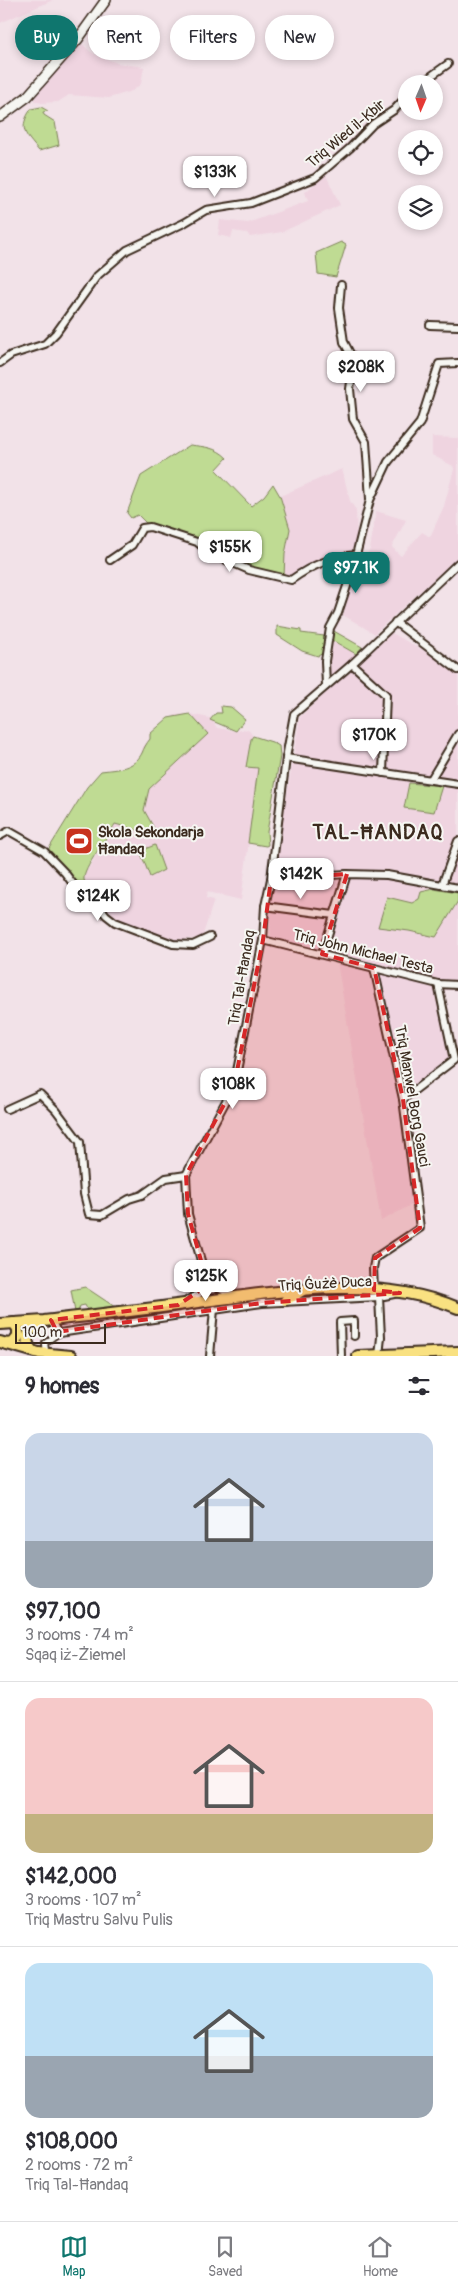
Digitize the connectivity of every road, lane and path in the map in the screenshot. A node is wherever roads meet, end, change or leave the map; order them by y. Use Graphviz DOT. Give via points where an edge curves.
graph roads {
  1 [pos="106,0"];
  2 [pos="448,64"];
  3 [pos="433,75"];
  4 [pos="398,106"];
  5 [pos="0,117"];
  6 [pos="341,286"];
  7 [pos="430,325"];
  8 [pos="458,326"];
  9 [pos="0,363"];
  10 [pos="458,364"];
  11 [pos="370,500"];
  12 [pos="357,555"];
  13 [pos="110,560"];
  14 [pos="458,564"];
  15 [pos="395,622"];
  16 [pos="352,664"];
  17 [pos="458,670"];
  18 [pos="326,686"];
  19 [pos="458,734"];
  20 [pos="286,758"];
  21 [pos="383,774"];
  22 [pos="431,780"];
  23 [pos="458,784"];
  24 [pos="0,836"];
  25 [pos="458,841"];
  26 [pos="347,874"];
  27 [pos="271,879"];
  28 [pos="442,885"];
  29 [pos="458,888"];
  30 [pos="265,906"];
  31 [pos="334,915"];
  32 [pos="210,937"];
  33 [pos="263,940"];
  34 [pos="322,954"];
  35 [pos="374,968"];
  36 [pos="438,984"];
  37 [pos="458,985"];
  38 [pos="403,1099"];
  39 [pos="7,1109"];
  40 [pos="186,1175"];
  41 [pos="205,1275"];
  42 [pos="304,1289"];
  43 [pos="377,1294"];
  44 [pos="238,1297"];
  45 [pos="286,1300"];
  46 [pos="178,1305"];
  47 [pos="458,1308"];
  48 [pos="214,1309"];
  49 [pos="47,1321"];
  50 [pos="14,1323"];
  51 [pos="0,1324"];
  52 [pos="59,1333"];
  53 [pos="354,1336"];
  54 [pos="3,1343"];
  55 [pos="458,1352"];
  56 [pos="39,1353"];
  57 [pos="71,1356"];
  58 [pos="210,1356"];
  59 [pos="341,1356"];
  60 [pos="358,1356"];
  61 [pos="379,1356"];
  1 -- 5 [label="main road" via="78,40 27,97"];
  2 -- 3 [label="street"];
  4 -- 9 [label="street, Triq Wied il-Kbir" via="314,178 251,203 206,210 127,250 97,276 45,344 11,355"];
  6 -- 11 [label="street" via="339,308 344,342 354,361 350,389 353,419 366,442"];
  7 -- 8 [label="street"];
  10 -- 11 [label="street" via="439,364 420,423 388,462"];
  11 -- 12 [label="street"];
  12 -- 13 [label="street" via="312,566 291,580 249,570 210,553 197,542 150,527 142,528 132,545"];
  12 -- 18 [label="street" via="330,628 325,661"];
  14 -- 15 [label="street, Triq Tal-Ħandaq"];
  15 -- 16 [label="street, Triq Tal-Ħandaq"];
  15 -- 17 [label="street"];
  16 -- 18 [label="street, Triq Tal-Ħandaq"];
  16 -- 21 [label="street" via="386,695"];
  18 -- 20 [label="street, Triq Tal-Ħandaq" via="294,714"];
  19 -- 22 [label="street"];
  20 -- 21 [label="street"];
  20 -- 27 [label="street, Triq Tal-Ħandaq"];
  21 -- 22 [label="street"];
  22 -- 23 [label="street"];
  24 -- 32 [label="street" via="10,831 44,851 85,900 96,902 116,922 173,944 193,945"];
  25 -- 28 [label="street"];
  26 -- 27 [label="street"];
  26 -- 28 [label="street" via="387,875"];
  26 -- 31 [label="street"];
  27 -- 30 [label="street, Triq Tal-Ħandaq"];
  28 -- 29 [label="street"];
  30 -- 31 [label="street"];
  30 -- 33 [label="street, Triq Tal-Ħandaq"];
  31 -- 34 [label="street"];
  33 -- 34 [label="street, Triq John Michael Testa"];
  33 -- 40 [label="street, Triq Tal-Ħandaq" via="234,1086"];
  34 -- 35 [label="street, Triq John Michael Testa"];
  35 -- 36 [label="street, Triq John Michael Testa"];
  35 -- 38 [label="street, Triq Manwel Borg Gauci"];
  36 -- 37 [label="street, Triq John Michael Testa"];
  36 -- 38 [label="street" via="454,1060"];
  38 -- 43 [label="street, Triq Manwel Borg Gauci" via="420,1228 375,1258 373,1268"];
  39 -- 40 [label="street" via="40,1094 56,1110 80,1142 84,1194 90,1214 102,1215 142,1195 166,1178"];
  40 -- 41 [label="street" via="188,1214"];
  41 -- 44 [label="street" via="218,1288"];
  41 -- 46 [label="street" via="199,1294"];
  42 -- 43 [label="highway, Triq Ġużè Duca"];
  42 -- 44 [label="highway, Triq Ġużè Duca"];
  42 -- 45 [label="highway"];
  43 -- 45 [label="street, Triq Ġużè Duca"];
  43 -- 47 [label="highway, Triq Ġużè Duca" via="418,1296"];
  43 -- 61 [label="street" via="381,1337"];
  44 -- 46 [label="highway, Triq Ġużè Duca"];
  45 -- 48 [label="street, Triq Ġużè Duca"];
  46 -- 49 [label="highway, Triq Ġużè Duca"];
  48 -- 52 [label="street, Triq Ġużè Duca"];
  48 -- 58 [label="street"];
  49 -- 50 [label="highway, Triq Ġużè Duca"];
  49 -- 52 [label="street"];
  49 -- 56 [label="highway" via="34,1326 27,1335 27,1343"];
  50 -- 51 [label="highway, Triq Ġużè Duca"];
  50 -- 54 [label="highway" via="18,1337 13,1343"];
  52 -- 56 [label="street" via="45,1343"];
  53 -- 59 [label="street" via="354,1321 340,1322"];
  54 -- 56 [label="highway"];
  55 -- 61 [label="highway"];
  56 -- 57 [label="highway"];
  60 -- 61 [label="highway"];
}
